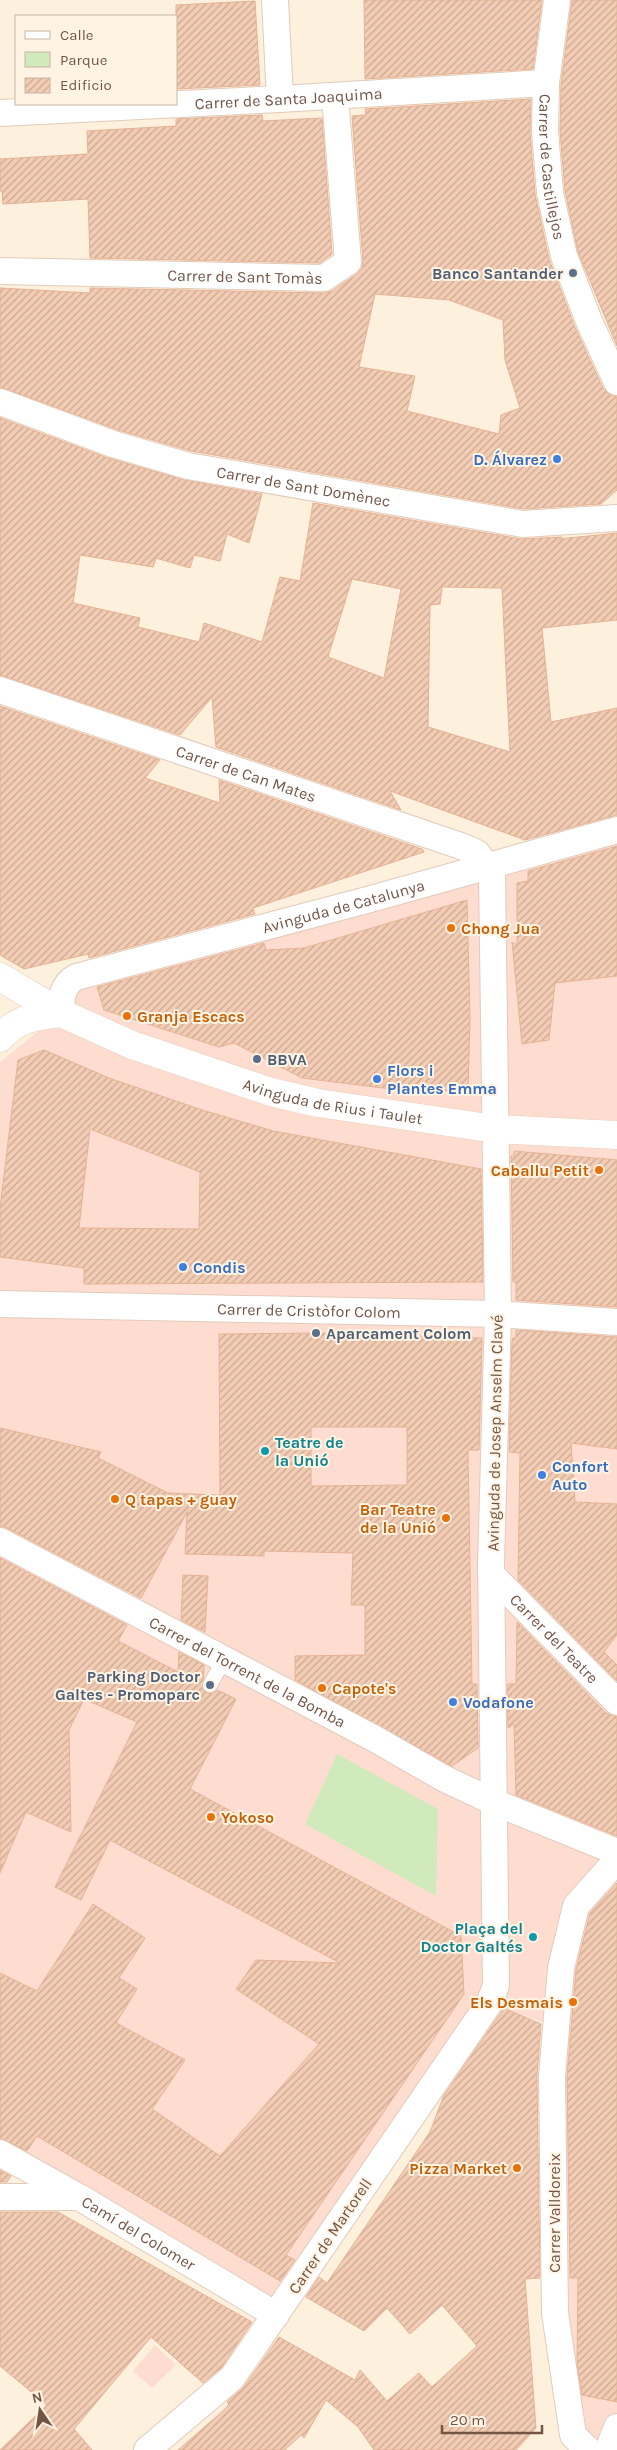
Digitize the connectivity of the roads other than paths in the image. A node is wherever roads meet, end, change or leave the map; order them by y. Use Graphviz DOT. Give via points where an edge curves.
graph roads {
  1 [pos="275,0"];
  2 [pos="557,0"];
  3 [pos="546,83"];
  4 [pos="335,96"];
  5 [pos="280,99"];
  6 [pos="178,104"];
  7 [pos="160,105"];
  8 [pos="0,113"];
  9 [pos="0,271"];
  10 [pos="617,382"];
  11 [pos="0,402"];
  12 [pos="617,518"];
  13 [pos="0,690"];
  14 [pos="617,830"];
  15 [pos="487,864"];
  16 [pos="0,977"];
  17 [pos="68,981"];
  18 [pos="33,995"];
  19 [pos="61,1013"];
  20 [pos="0,1038"];
  21 [pos="495,1129"];
  22 [pos="617,1135"];
  23 [pos="0,1304"];
  24 [pos="498,1314"];
  25 [pos="617,1322"];
  26 [pos="0,1541"];
  27 [pos="492,1575"];
  28 [pos="224,1660"];
  29 [pos="210,1685"];
  30 [pos="617,1702"];
  31 [pos="494,1802"];
  32 [pos="617,1852"];
  33 [pos="617,1860"];
  34 [pos="490,2002"];
  35 [pos="0,2153"];
  36 [pos="0,2197"];
  37 [pos="79,2197"];
  38 [pos="276,2315"];
  39 [pos="617,2427"];
  40 [pos="572,2445"];
  41 [pos="147,2450"];
  42 [pos="608,2450"];
  1 -- 5 [label="street"];
  2 -- 3 [label="street, Carrer de Castillejos"];
  3 -- 4 [label="street, Carrer de Santa Joaquima"];
  3 -- 10 [label="street, Carrer de Castillejos" via="545,131 550,192 564,256"];
  4 -- 5 [label="street, Carrer de Santa Joaquima"];
  4 -- 9 [label="street, Carrer de Sant Tomàs" via="348,262 324,278"];
  5 -- 6 [label="street, Carrer de Santa Joaquima"];
  7 -- 8 [label="street, Carrer de Santa Joaquima"];
  11 -- 12 [label="street, Carrer de Sant Domènec" via="113,444 188,466 524,524"];
  13 -- 15 [label="street, Carrer de Can Mates" via="461,846 477,853"];
  14 -- 15 [label="street, Avinguda de Catalunya"];
  15 -- 17 [label="street, Avinguda de Catalunya"];
  15 -- 21 [label="street, Avinguda de Josep Anselm Clavé" via="492,873"];
  16 -- 18 [label="street, Avinguda de Rius i Taulet"];
  17 -- 18 [label="street, Avinguda de Catalunya"];
  17 -- 19 [label="street" via="61,996"];
  18 -- 19 [label="street, Avinguda de Rius i Taulet"];
  19 -- 20 [label="street" via="12,1024"];
  19 -- 21 [label="street, Avinguda de Rius i Taulet" via="132,1045 271,1092 318,1103"];
  21 -- 22 [label="street, Avinguda de Rius i Taulet"];
  21 -- 24 [label="street, Avinguda de Josep Anselm Clavé"];
  23 -- 24 [label="street, Carrer de Cristòfor Colom"];
  24 -- 25 [label="street, Carrer de Cristòfor Colom"];
  24 -- 27 [label="street, Avinguda de Josep Anselm Clavé"];
  26 -- 28 [label="street, Carrer del Torrent de la Bomba"];
  27 -- 30 [label="street, Carrer del Teatre"];
  27 -- 31 [label="street, Avinguda de Josep Anselm Clavé"];
  28 -- 29 [label="lane"];
  28 -- 31 [label="street, Carrer del Torrent de la Bomba"];
  31 -- 32 [label="street, Carrer del Torrent de la Bomba"];
  31 -- 34 [label="street, Avinguda de Josep Anselm Clavé" via="496,1984"];
  33 -- 40 [label="street, Carrer Valldoreix" via="576,1906 561,1968 552,2076 555,2314"];
  34 -- 38 [label="street, Carrer de Martorell"];
  35 -- 37 [label="street, Camí del Colomer"];
  36 -- 37 [label="street"];
  37 -- 38 [label="street, Camí del Colomer"];
  38 -- 41 [label="street, Carrer de Martorell" via="232,2378"];
  39 -- 42 [label="street"];
}
